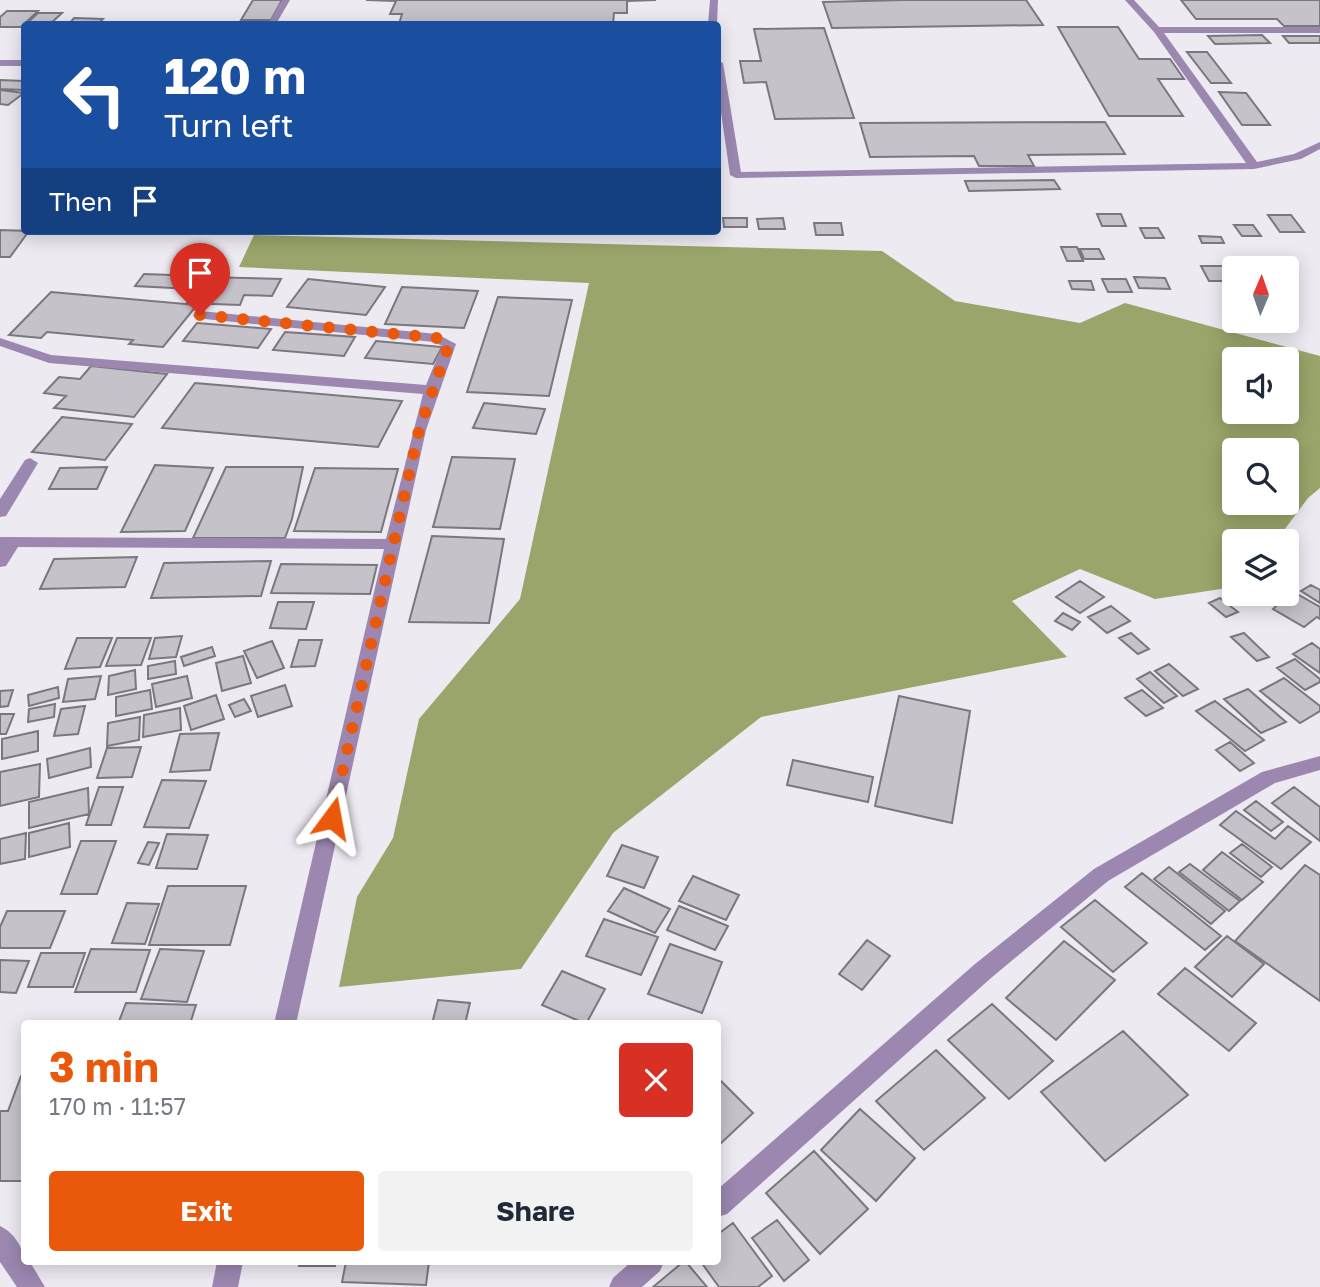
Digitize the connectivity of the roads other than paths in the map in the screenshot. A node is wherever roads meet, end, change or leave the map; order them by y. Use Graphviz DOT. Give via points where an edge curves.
graph roads {
  1 [pos="286,0"];
  2 [pos="714,0"];
  3 [pos="1129,0"];
  4 [pos="274,21"];
  5 [pos="713,21"];
  6 [pos="1157,30"];
  7 [pos="1320,30"];
  8 [pos="0,63"];
  9 [pos="21,63"];
  10 [pos="721,87"];
  11 [pos="1320,145"];
  12 [pos="1254,166"];
  13 [pos="200,315"];
  14 [pos="0,342"];
  15 [pos="431,390"];
  16 [pos="30,463"];
  17 [pos="0,512"];
  18 [pos="6,542"];
  19 [pos="394,544"];
  20 [pos="0,562"];
  21 [pos="1320,762"];
  22 [pos="286,1020"];
  23 [pos="721,1202"];
  24 [pos="0,1240"];
  25 [pos="229,1265"];
  26 [pos="648,1265"];
  27 [pos="32,1287"];
  28 [pos="225,1287"];
  29 [pos="622,1287"];
  1 -- 4 [label="street"];
  2 -- 5 [label="street"];
  3 -- 6 [label="street"];
  6 -- 7 [label="street"];
  6 -- 12 [label="street"];
  8 -- 9 [label="street"];
  10 -- 12 [label="street" via="732,173"];
  11 -- 12 [label="street" via="1297,156"];
  13 -- 15 [label="street" via="437,338 449,344"];
  14 -- 15 [label="street" via="49,359"];
  15 -- 19 [label="street"];
  16 -- 17 [label="street"];
  18 -- 19 [label="street"];
  18 -- 20 [label="street"];
  19 -- 22 [label="street"];
  21 -- 23 [label="street" via="1269,776 1101,875 983,971"];
  24 -- 27 [label="street"];
  25 -- 28 [label="street"];
  26 -- 29 [label="street"];
}
